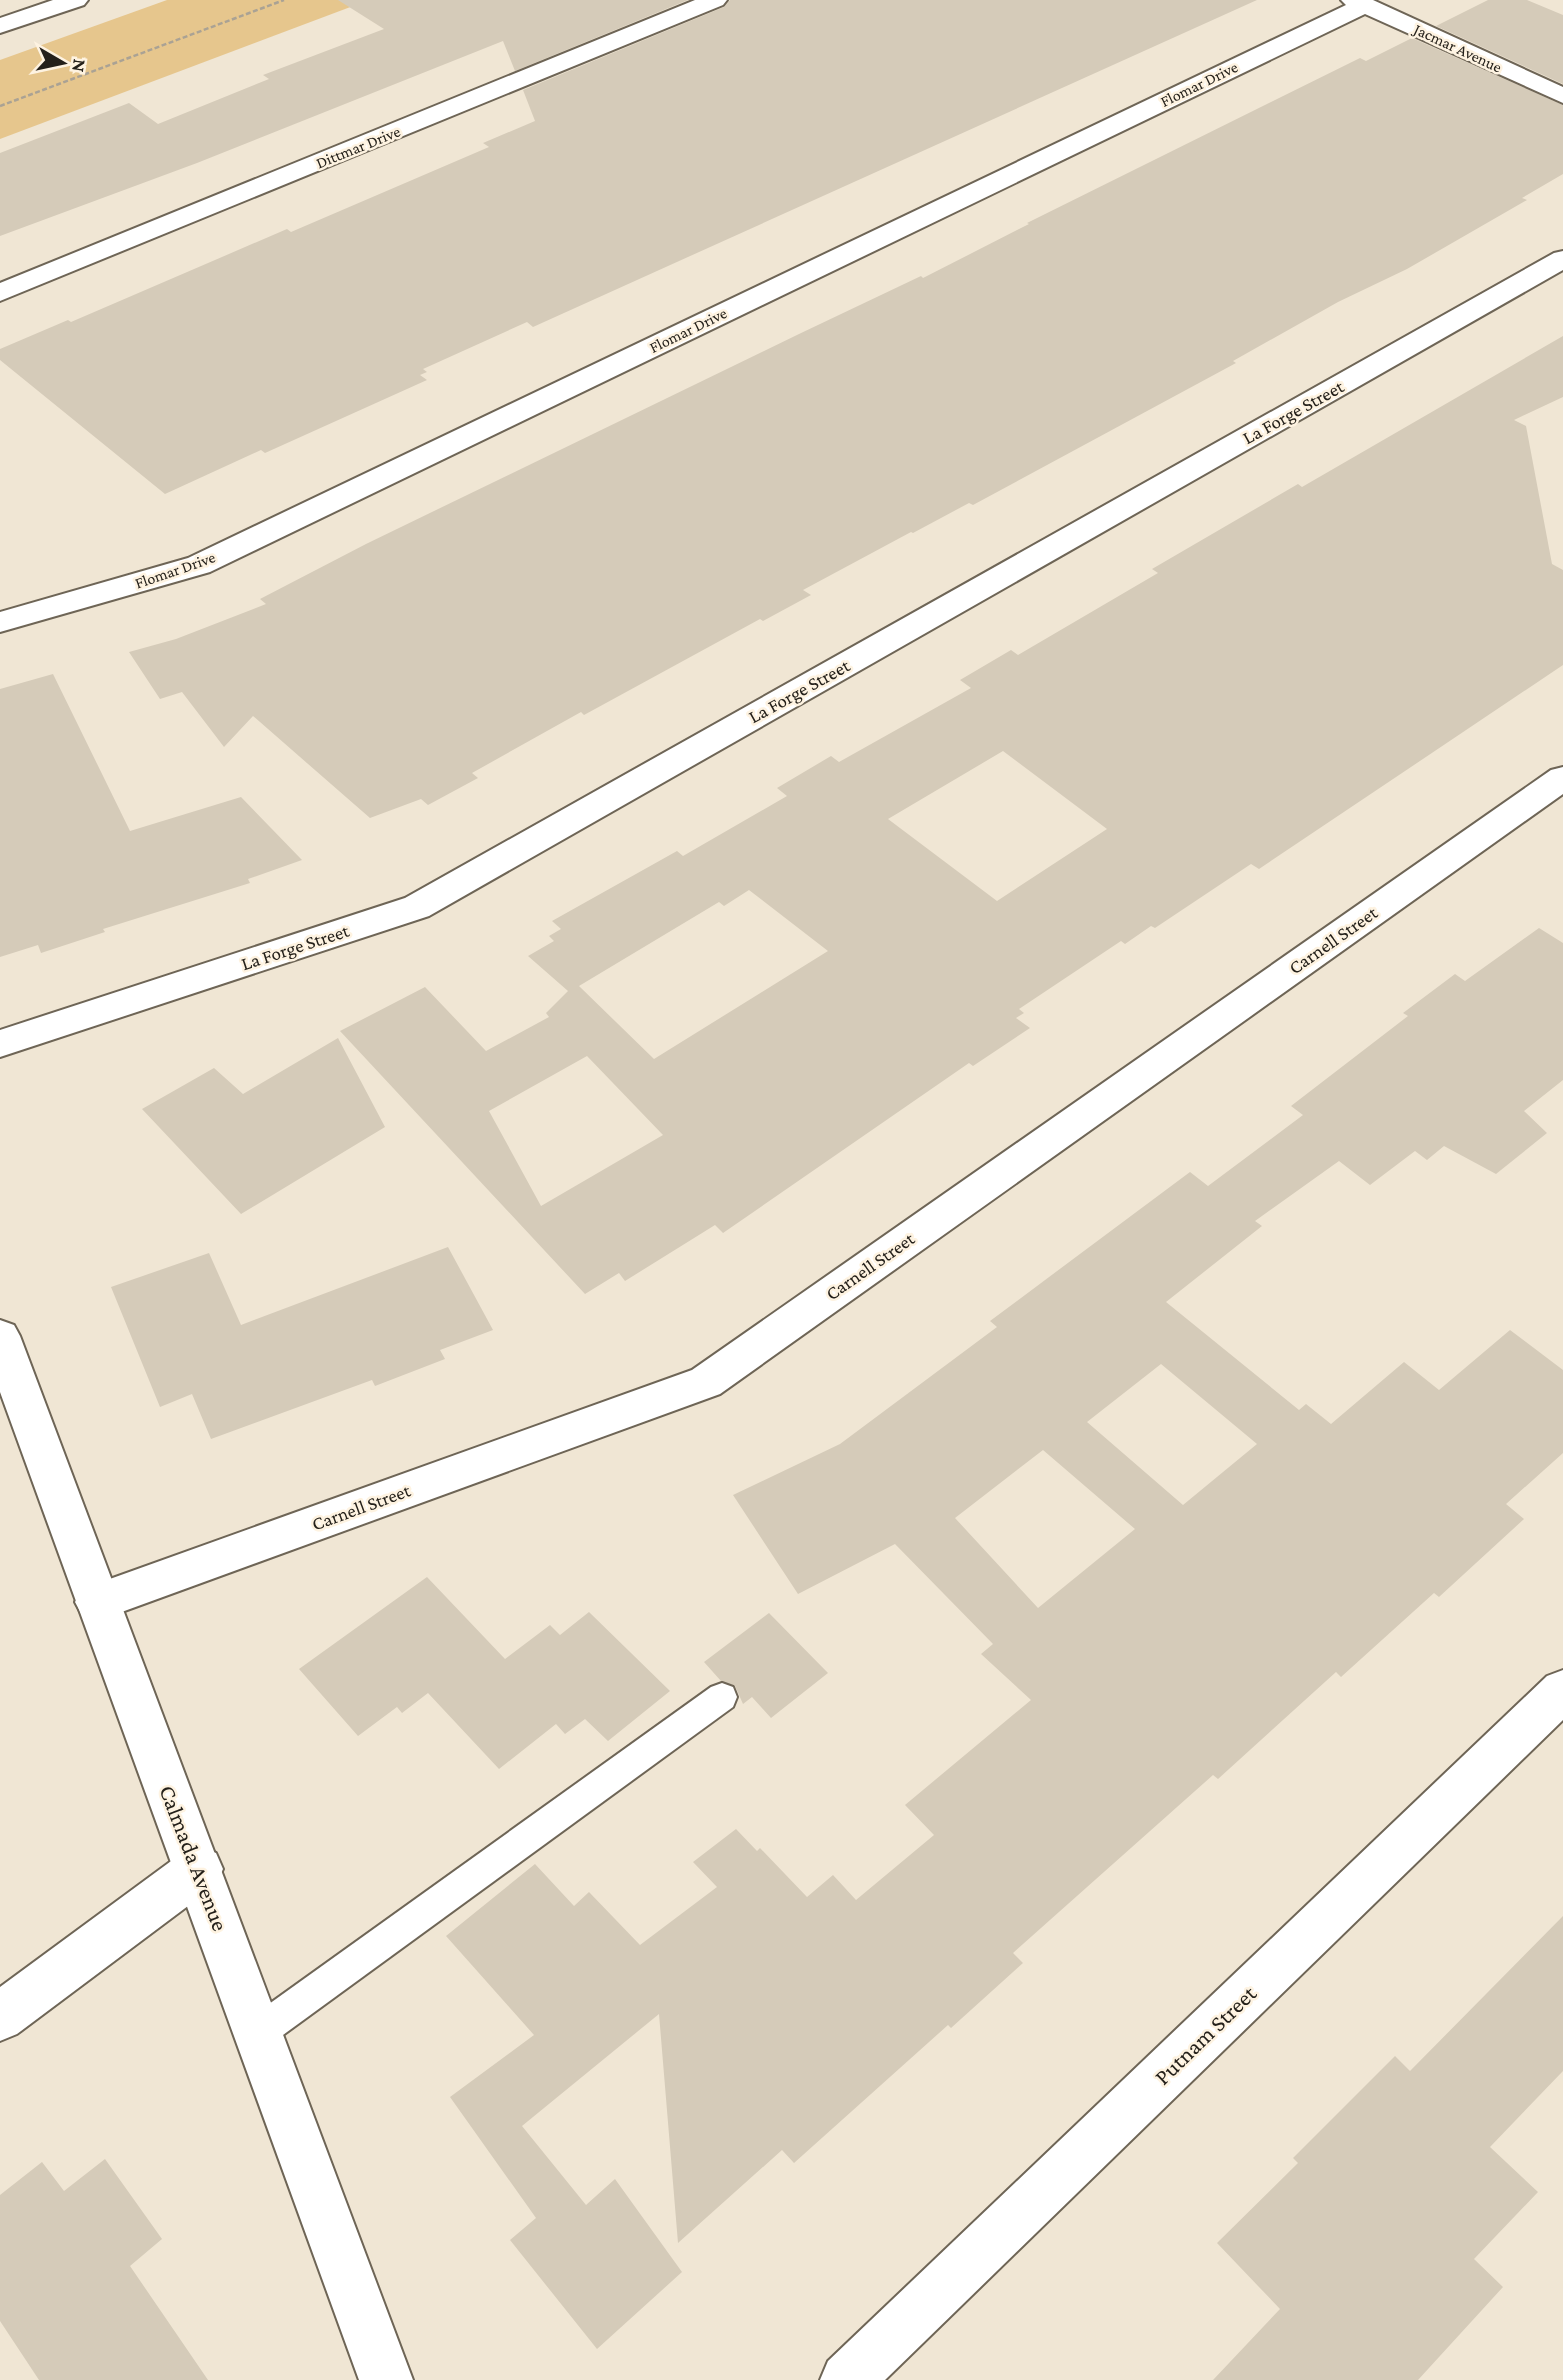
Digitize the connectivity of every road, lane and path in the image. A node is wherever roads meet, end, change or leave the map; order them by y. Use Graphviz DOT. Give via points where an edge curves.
graph roads {
  1 [pos="76,0"];
  2 [pos="284,0"];
  3 [pos="715,0"];
  4 [pos="1359,2"];
  5 [pos="0,26"];
  6 [pos="1563,96"];
  7 [pos="0,106"];
  8 [pos="1563,259"];
  9 [pos="0,293"];
  10 [pos="0,622"];
  11 [pos="1563,778"];
  12 [pos="0,1044"];
  13 [pos="0,1336"];
  14 [pos="97,1602"];
  15 [pos="1563,1690"];
  16 [pos="722,1697"];
  17 [pos="199,1869"];
  18 [pos="0,2017"];
  19 [pos="260,2031"];
  20 [pos="386,2380"];
  21 [pos="847,2380"];
  1 -- 5 [label="street"];
  2 -- 7 [label="path"];
  3 -- 9 [label="street, Dittmar Drive"];
  4 -- 6 [label="street, Jacmar Avenue"];
  4 -- 10 [label="street, Flomar Drive" via="199,565"];
  8 -- 12 [label="street, La Forge Street" via="417,907"];
  11 -- 14 [label="street, Carnell Street" via="706,1382"];
  13 -- 14 [label="street, Calmada Avenue"];
  14 -- 17 [label="street, Calmada Avenue"];
  15 -- 21 [label="street, Putnam Street"];
  16 -- 19 [label="lane"];
  17 -- 18 [label="street"];
  17 -- 19 [label="street, Calmada Avenue"];
  19 -- 20 [label="street, Calmada Avenue"];
}
